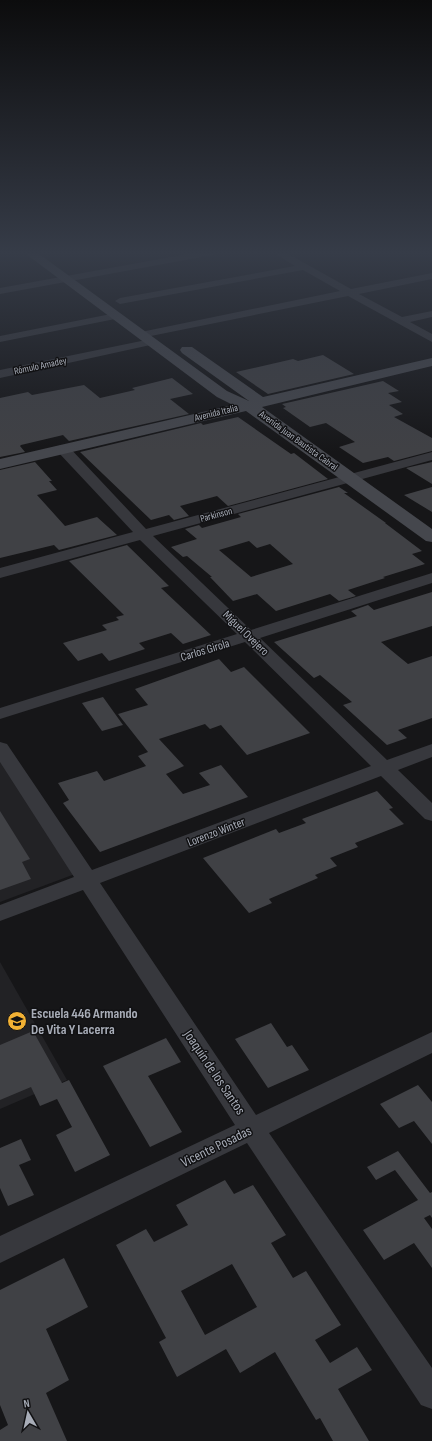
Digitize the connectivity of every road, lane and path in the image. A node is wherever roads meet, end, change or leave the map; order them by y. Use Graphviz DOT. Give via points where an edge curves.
graph roads {
  1 [pos="105,318"];
  2 [pos="119,318"];
  3 [pos="204,318"];
  4 [pos="395,318"];
  5 [pos="413,318"];
  6 [pos="400,321"];
  7 [pos="155,327"];
  8 [pos="0,339"];
  9 [pos="146,339"];
  10 [pos="432,339"];
  11 [pos="432,362"];
  12 [pos="0,374"];
  13 [pos="254,403"];
  14 [pos="63,449"];
  15 [pos="432,456"];
  16 [pos="0,464"];
  17 [pos="357,476"];
  18 [pos="432,523"];
  19 [pos="143,534"];
  20 [pos="432,537"];
  21 [pos="0,573"];
  22 [pos="432,578"];
  23 [pos="250,636"];
  24 [pos="0,714"];
  25 [pos="0,748"];
  26 [pos="432,750"];
  27 [pos="386,768"];
  28 [pos="432,814"];
  29 [pos="88,880"];
  30 [pos="0,913"];
  31 [pos="432,1042"];
  32 [pos="252,1129"];
  33 [pos="0,1250"];
  34 [pos="432,1394"];
  1 -- 8 [label="street"];
  2 -- 9 [label="main road, Avenida Juan Bautista Cabral"];
  3 -- 7 [label="street, Rómulo Amadey"];
  4 -- 6 [label="street"];
  5 -- 6 [label="street"];
  6 -- 10 [label="street"];
  7 -- 9 [label="street, Rómulo Amadey"];
  7 -- 13 [label="main road, Avenida Juan Bautista Cabral"];
  9 -- 12 [label="street, Rómulo Amadey"];
  9 -- 13 [label="main road, Avenida Juan Bautista Cabral" via="222,394"];
  11 -- 13 [label="main road, Avenida Italia"];
  13 -- 14 [label="main road, Avenida Italia"];
  13 -- 17 [label="main road, Avenida Juan Bautista Cabral" via="257,410"];
  14 -- 16 [label="main road, Avenida Italia"];
  14 -- 19 [label="street, Miguel Ovejero"];
  15 -- 17 [label="street, Parkinson"];
  17 -- 18 [label="main road, Avenida Juan Bautista Cabral"];
  17 -- 19 [label="street, Parkinson"];
  17 -- 20 [label="main road, Avenida Juan Bautista Cabral"];
  19 -- 21 [label="street, Parkinson"];
  19 -- 23 [label="street, Miguel Ovejero"];
  22 -- 23 [label="street, Carlos Girola"];
  23 -- 24 [label="street, Carlos Girola"];
  23 -- 27 [label="street, Miguel Ovejero"];
  25 -- 29 [label="street, Joaquín de los Santos"];
  26 -- 27 [label="street, Lorenzo Winter"];
  27 -- 28 [label="street, Miguel Ovejero"];
  27 -- 29 [label="street, Lorenzo Winter"];
  29 -- 30 [label="street, Lorenzo Winter"];
  29 -- 32 [label="street, Joaquín de los Santos"];
  31 -- 32 [label="street, Vicente Posadas"];
  32 -- 33 [label="street, Vicente Posadas"];
  32 -- 34 [label="street, Joaquín de los Santos"];
}
